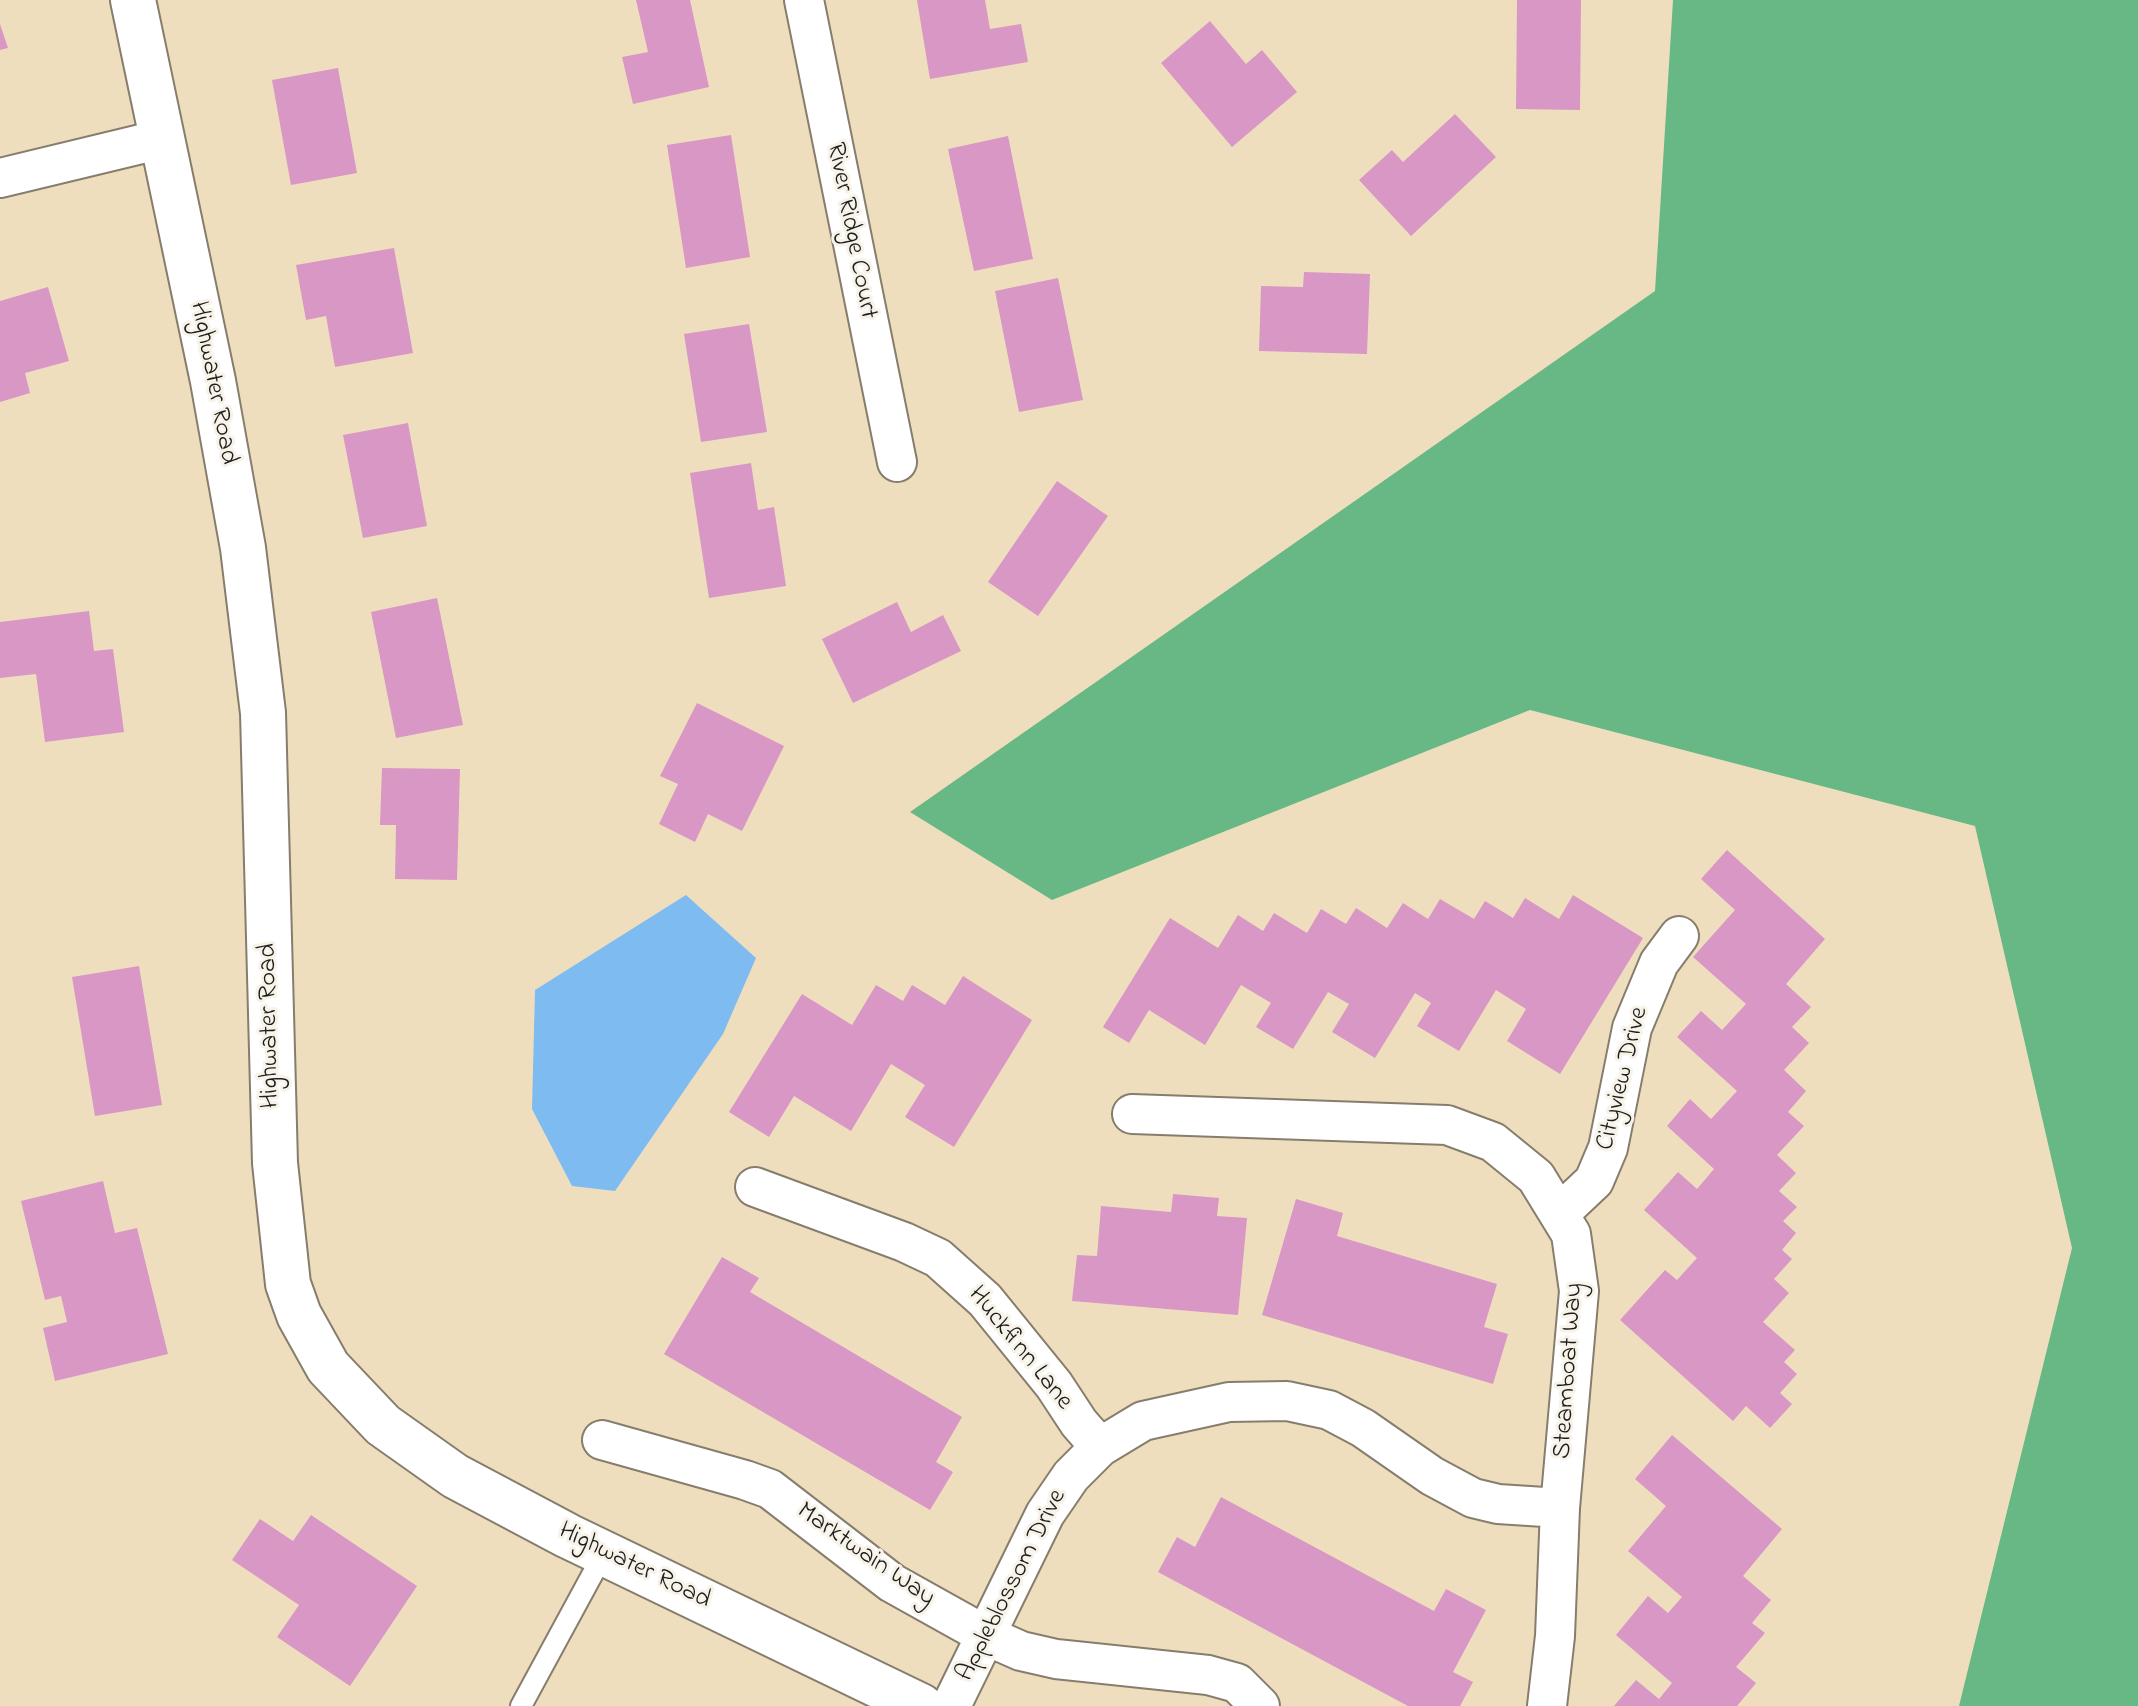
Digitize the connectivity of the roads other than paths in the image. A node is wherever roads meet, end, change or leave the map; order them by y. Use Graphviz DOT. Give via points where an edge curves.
graph roads {
  1 [pos="133,0"];
  2 [pos="804,0"];
  3 [pos="162,139"];
  4 [pos="0,178"];
  5 [pos="897,462"];
  6 [pos="1679,936"];
  7 [pos="1132,1114"];
  8 [pos="755,1187"];
  9 [pos="1559,1214"];
  10 [pos="602,1440"];
  11 [pos="1100,1447"];
  12 [pos="1560,1508"];
  13 [pos="604,1553"];
  14 [pos="987,1636"];
  15 [pos="521,1706"];
  16 [pos="921,1706"];
  17 [pos="951,1706"];
  18 [pos="1260,1706"];
  19 [pos="1547,1706"];
  1 -- 3 [label="street, Highwater Road"];
  2 -- 5 [label="street, River Ridge Court"];
  3 -- 4 [label="street"];
  3 -- 13 [label="street, Highwater Road" via="243,548 263,713 275,1163 288,1284 328,1367 383,1425 455,1476"];
  6 -- 9 [label="street, Cityview Drive" via="1659,963 1632,1028 1599,1170"];
  7 -- 9 [label="street, Steamboat Way" via="1447,1125 1493,1142 1536,1177"];
  8 -- 11 [label="street, Huckfinn Lane" via="938,1258 985,1300"];
  9 -- 12 [label="street, Steamboat Way" via="1571,1234 1579,1291"];
  10 -- 14 [label="street, Marktwain Way" via="770,1489 892,1583"];
  11 -- 12 [label="street, Appleblossom Drive" via="1143,1421 1229,1402 1287,1401 1329,1410 1473,1498"];
  11 -- 14 [label="street, Appleblossom Drive" via="1071,1476 1045,1514"];
  12 -- 19 [label="street, Steamboat Way"];
  13 -- 15 [label="lane"];
  13 -- 16 [label="street, Highwater Road"];
  14 -- 17 [label="street, Appleblossom Drive"];
  14 -- 18 [label="street, Marktwain Way" via="1056,1659 1208,1675 1237,1683"];
}
